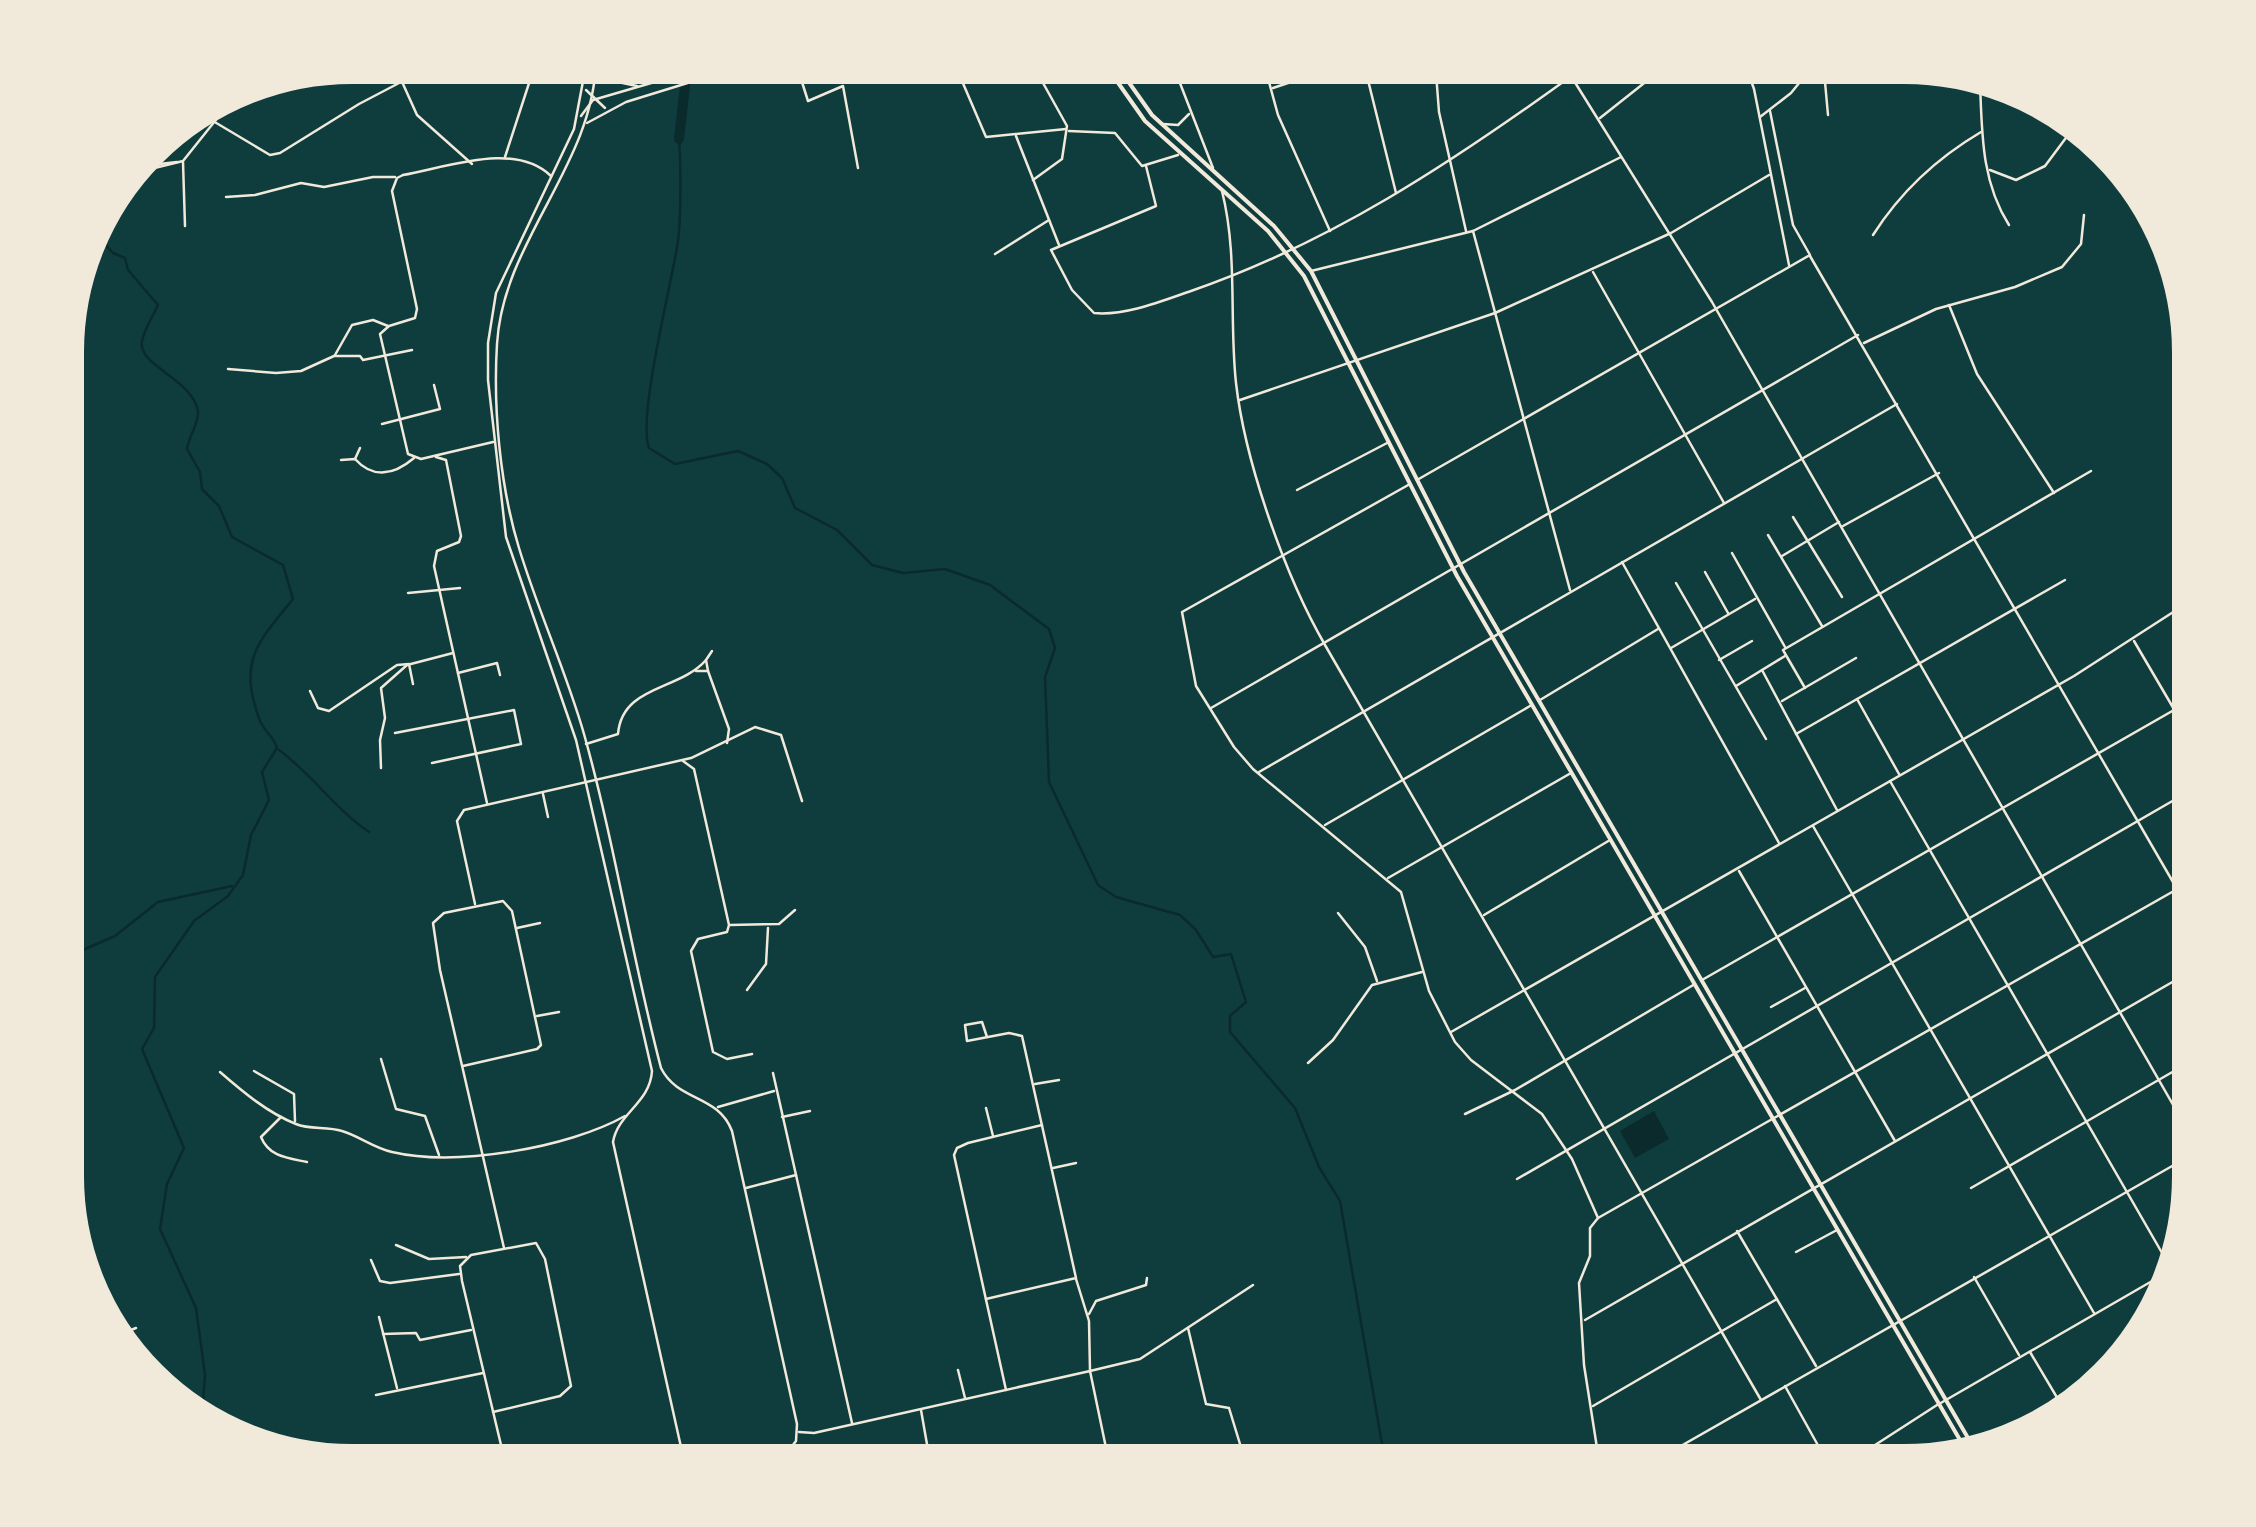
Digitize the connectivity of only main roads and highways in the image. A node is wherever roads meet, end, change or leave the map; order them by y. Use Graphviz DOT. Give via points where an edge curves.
graph roads {
  1 [pos="1115,78"];
  2 [pos="1126,78"];
  3 [pos="1970,1441"];
  4 [pos="1960,1443"];
  1 -- 4 [label="main road" via="1145,120 1287,253 1308,283 1492,637"];
  2 -- 3 [label="main road" via="1159,122 1311,271 1461,565"];
}
